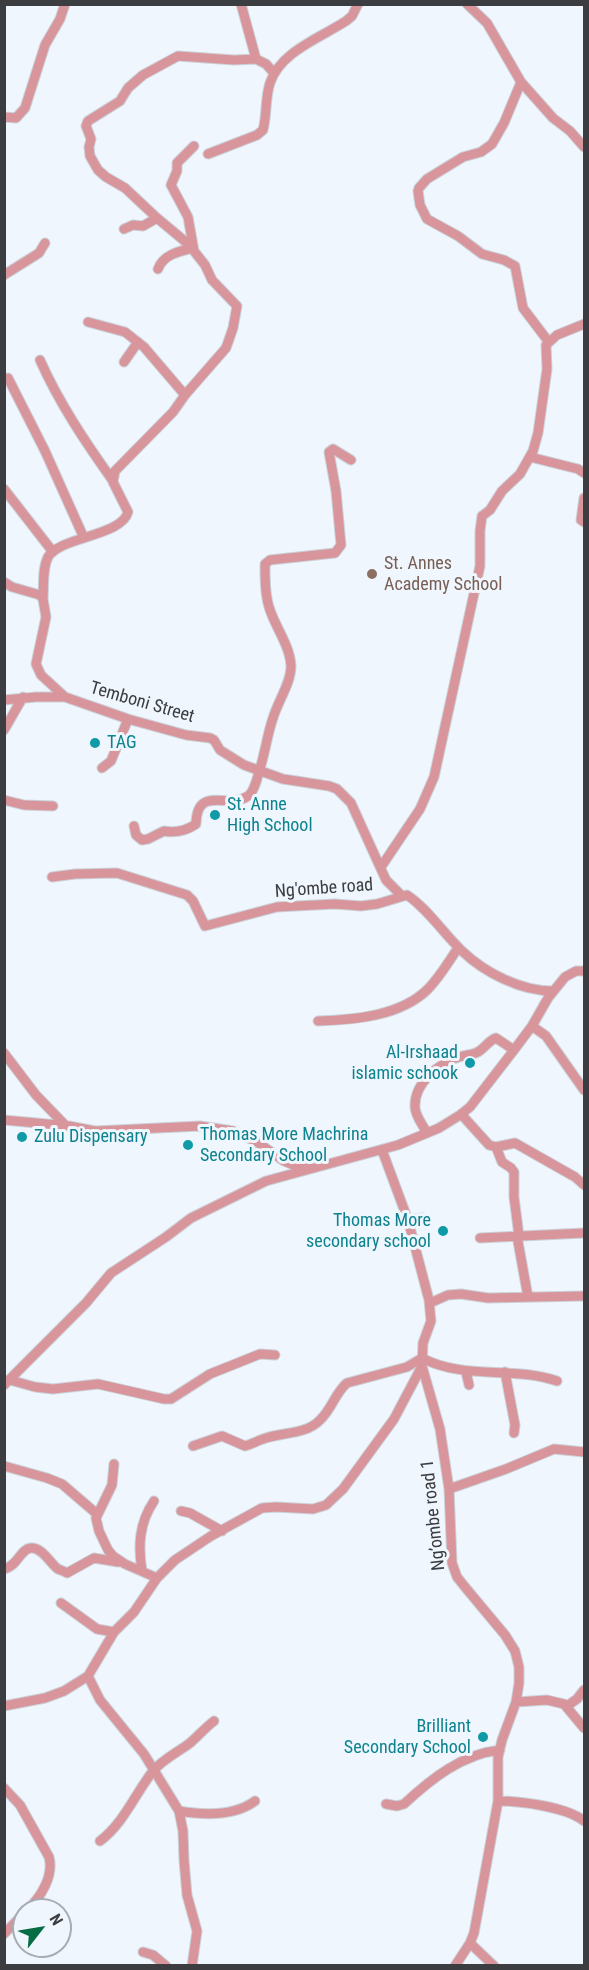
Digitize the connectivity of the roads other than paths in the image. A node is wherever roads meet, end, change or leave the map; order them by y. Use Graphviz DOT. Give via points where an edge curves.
graph roads {
  1 [pos="65,4"];
  2 [pos="240,4"];
  3 [pos="358,4"];
  4 [pos="467,4"];
  5 [pos="256,59"];
  6 [pos="274,73"];
  7 [pos="520,82"];
  8 [pos="4,117"];
  9 [pos="194,146"];
  10 [pos="585,147"];
  11 [pos="207,154"];
  12 [pos="157,218"];
  13 [pos="124,228"];
  14 [pos="45,243"];
  15 [pos="193,248"];
  16 [pos="158,269"];
  17 [pos="4,275"];
  18 [pos="88,322"];
  19 [pos="585,324"];
  20 [pos="548,341"];
  21 [pos="138,342"];
  22 [pos="40,360"];
  23 [pos="124,362"];
  24 [pos="8,378"];
  25 [pos="185,395"];
  26 [pos="530,457"];
  27 [pos="351,460"];
  28 [pos="585,473"];
  29 [pos="113,482"];
  30 [pos="4,489"];
  31 [pos="585,498"];
  32 [pos="585,522"];
  33 [pos="84,538"];
  34 [pos="53,552"];
  35 [pos="4,582"];
  36 [pos="43,599"];
  37 [pos="23,697"];
  38 [pos="65,698"];
  39 [pos="4,700"];
  40 [pos="129,719"];
  41 [pos="4,730"];
  42 [pos="102,768"];
  43 [pos="260,770"];
  44 [pos="4,800"];
  45 [pos="53,806"];
  46 [pos="134,826"];
  47 [pos="381,867"];
  48 [pos="52,877"];
  49 [pos="401,895"];
  50 [pos="458,948"];
  51 [pos="584,970"];
  52 [pos="553,991"];
  53 [pos="318,1022"];
  54 [pos="532,1026"];
  55 [pos="514,1050"];
  56 [pos="4,1053"];
  57 [pos="585,1090"];
  58 [pos="462,1114"];
  59 [pos="4,1120"];
  60 [pos="66,1126"];
  61 [pos="427,1133"];
  62 [pos="496,1147"];
  63 [pos="382,1150"];
  64 [pos="317,1166"];
  65 [pos="585,1185"];
  66 [pos="422,1218"];
  67 [pos="408,1220"];
  68 [pos="585,1233"];
  69 [pos="518,1236"];
  70 [pos="480,1238"];
  71 [pos="585,1296"];
  72 [pos="528,1298"];
  73 [pos="429,1303"];
  74 [pos="275,1355"];
  75 [pos="422,1362"];
  76 [pos="466,1372"];
  77 [pos="505,1372"];
  78 [pos="556,1381"];
  79 [pos="7,1382"];
  80 [pos="470,1385"];
  81 [pos="514,1433"];
  82 [pos="194,1446"];
  83 [pos="585,1452"];
  84 [pos="114,1464"];
  85 [pos="4,1466"];
  86 [pos="448,1489"];
  87 [pos="154,1501"];
  88 [pos="181,1511"];
  89 [pos="97,1514"];
  90 [pos="222,1531"];
  91 [pos="124,1564"];
  92 [pos="4,1569"];
  93 [pos="142,1571"];
  94 [pos="157,1578"];
  95 [pos="62,1603"];
  96 [pos="114,1632"];
  97 [pos="88,1676"];
  98 [pos="585,1690"];
  99 [pos="516,1702"];
  100 [pos="4,1706"];
  101 [pos="567,1706"];
  102 [pos="214,1721"];
  103 [pos="585,1728"];
  104 [pos="500,1750"];
  105 [pos="154,1769"];
  106 [pos="6,1793"];
  107 [pos="255,1801"];
  108 [pos="498,1801"];
  109 [pos="386,1804"];
  110 [pos="179,1811"];
  111 [pos="585,1821"];
  112 [pos="100,1841"];
  113 [pos="37,1898"];
  114 [pos="470,1943"];
  115 [pos="143,1952"];
  116 [pos="166,1965"];
  117 [pos="192,1965"];
  118 [pos="455,1965"];
  119 [pos="494,1965"];
  1 -- 8 [label="street" via="45,45 24,111 15,118"];
  2 -- 5 [label="street"];
  3 -- 6 [label="street" via="350,17 292,54"];
  4 -- 7 [label="street" via="487,23"];
  5 -- 6 [label="street"];
  5 -- 12 [label="street" via="173,58 143,75 120,100 88,121 93,163"];
  6 -- 11 [label="street" via="263,130"];
  7 -- 10 [label="street"];
  7 -- 20 [label="street" via="492,144 427,178 418,191 426,219 482,254 515,266 523,308"];
  9 -- 15 [label="street" via="176,165 171,185 188,217"];
  12 -- 13 [label="street" via="141,227"];
  12 -- 15 [label="street"];
  14 -- 17 [label="street" via="39,253"];
  15 -- 16 [label="street" via="162,260"];
  15 -- 25 [label="street" via="212,280 237,307 226,348"];
  18 -- 21 [label="street" via="125,332"];
  19 -- 20 [label="street"];
  20 -- 26 [label="street" via="548,369 538,433"];
  21 -- 23 [label="street"];
  21 -- 25 [label="street"];
  22 -- 29 [label="street" via="84,441"];
  24 -- 33 [label="street"];
  25 -- 29 [label="street" via="115,471"];
  26 -- 28 [label="street"];
  26 -- 47 [label="street" via="482,516 480,566 434,777 420,809"];
  27 -- 43 [label="street" via="333,449 329,452 339,549 335,553 270,560 265,564 269,608 291,666"];
  29 -- 33 [label="street" via="127,515 122,522"];
  30 -- 34 [label="street"];
  31 -- 32 [label="street" via="581,520"];
  33 -- 34 [label="street"];
  34 -- 36 [label="street" via="46,563"];
  35 -- 36 [label="street"];
  36 -- 38 [label="street" via="46,617 36,664 41,675"];
  37 -- 38 [label="street, Temboni Street"];
  37 -- 39 [label="street, Temboni Street"];
  37 -- 41 [label="street"];
  38 -- 40 [label="street, Temboni Street"];
  40 -- 42 [label="street" via="111,761"];
  40 -- 43 [label="street, Temboni Street" via="210,738 232,758"];
  43 -- 46 [label="street" via="248,796 201,805 196,812 196,824 189,828 164,831 144,840 136,834"];
  43 -- 47 [label="street, Temboni Street" via="283,779 329,786 344,795"];
  44 -- 45 [label="street"];
  47 -- 49 [label="street, Temboni Street" via="386,880"];
  48 -- 49 [label="street, Ng'ombe road" via="117,873 187,895 194,901 205,926 277,907 361,906"];
  49 -- 50 [label="street" via="412,899"];
  50 -- 52 [label="street" via="494,974 529,988"];
  50 -- 53 [label="street" via="435,982 410,1002 385,1013"];
  51 -- 52 [label="street" via="565,977"];
  52 -- 54 [label="street"];
  54 -- 55 [label="street"];
  54 -- 57 [label="street" via="546,1036"];
  55 -- 58 [label="street"];
  55 -- 61 [label="street" via="496,1038 478,1052 432,1072 415,1105"];
  56 -- 60 [label="street"];
  58 -- 61 [label="street"];
  58 -- 62 [label="street" via="489,1145"];
  59 -- 60 [label="street"];
  60 -- 64 [label="street" via="95,1131 200,1126 233,1131 296,1166"];
  61 -- 63 [label="street"];
  62 -- 65 [label="street" via="515,1143"];
  62 -- 69 [label="street" via="502,1162 514,1172"];
  63 -- 64 [label="street"];
  63 -- 67 [label="street, Ng’ombe road 1"];
  64 -- 79 [label="street" via="266,1181 199,1213 111,1273"];
  66 -- 67 [label="street"];
  67 -- 73 [label="street, Ng’ombe road 1"];
  68 -- 69 [label="street"];
  69 -- 70 [label="street"];
  69 -- 72 [label="street"];
  71 -- 72 [label="street"];
  72 -- 73 [label="street" via="461,1294"];
  73 -- 75 [label="street, Ng’ombe road 1" via="431,1321 423,1343"];
  74 -- 79 [label="street" via="260,1354 210,1374 171,1399 98,1384 53,1389"];
  75 -- 76 [label="street"];
  75 -- 82 [label="street" via="347,1383 318,1423 292,1433 245,1446 222,1436"];
  75 -- 86 [label="street, Ng’ombe road 1" via="440,1429"];
  75 -- 90 [label="street" via="394,1419 343,1489 326,1505 313,1509 262,1508"];
  76 -- 77 [label="street"];
  76 -- 80 [label="street"];
  77 -- 78 [label="street"];
  77 -- 81 [label="street"];
  83 -- 86 [label="street" via="554,1449"];
  84 -- 89 [label="street" via="112,1485"];
  85 -- 89 [label="street" via="55,1480"];
  86 -- 99 [label="street, Ng’ombe road 1" via="452,1563 457,1577 515,1651 519,1675"];
  87 -- 93 [label="street" via="140,1537"];
  88 -- 90 [label="street"];
  89 -- 91 [label="street" via="96,1522 108,1550"];
  90 -- 94 [label="street" via="193,1548"];
  91 -- 92 [label="street" via="94,1558 67,1573 31,1548"];
  91 -- 93 [label="street"];
  93 -- 94 [label="street"];
  94 -- 96 [label="street" via="134,1612"];
  95 -- 96 [label="street" via="97,1629"];
  96 -- 97 [label="street"];
  97 -- 100 [label="street" via="45,1698"];
  97 -- 105 [label="street" via="100,1700"];
  98 -- 101 [label="street"];
  99 -- 101 [label="street" via="547,1700"];
  99 -- 104 [label="street, Ng’ombe road 1"];
  101 -- 103 [label="street"];
  102 -- 105 [label="street"];
  104 -- 108 [label="street, Ng’ombe road 1"];
  104 -- 109 [label="street" via="462,1760 404,1804"];
  105 -- 110 [label="street"];
  105 -- 112 [label="street" via="125,1814"];
  106 -- 113 [label="street" via="20,1805 49,1857 51,1873"];
  107 -- 110 [label="street" via="225,1812 200,1815"];
  108 -- 111 [label="street" via="518,1801 574,1814"];
  108 -- 114 [label="street, Ng’ombe road 1"];
  110 -- 117 [label="street" via="187,1895 197,1931"];
  114 -- 118 [label="street, Ng’ombe road 1"];
  114 -- 119 [label="street"];
  115 -- 116 [label="street"];
}
